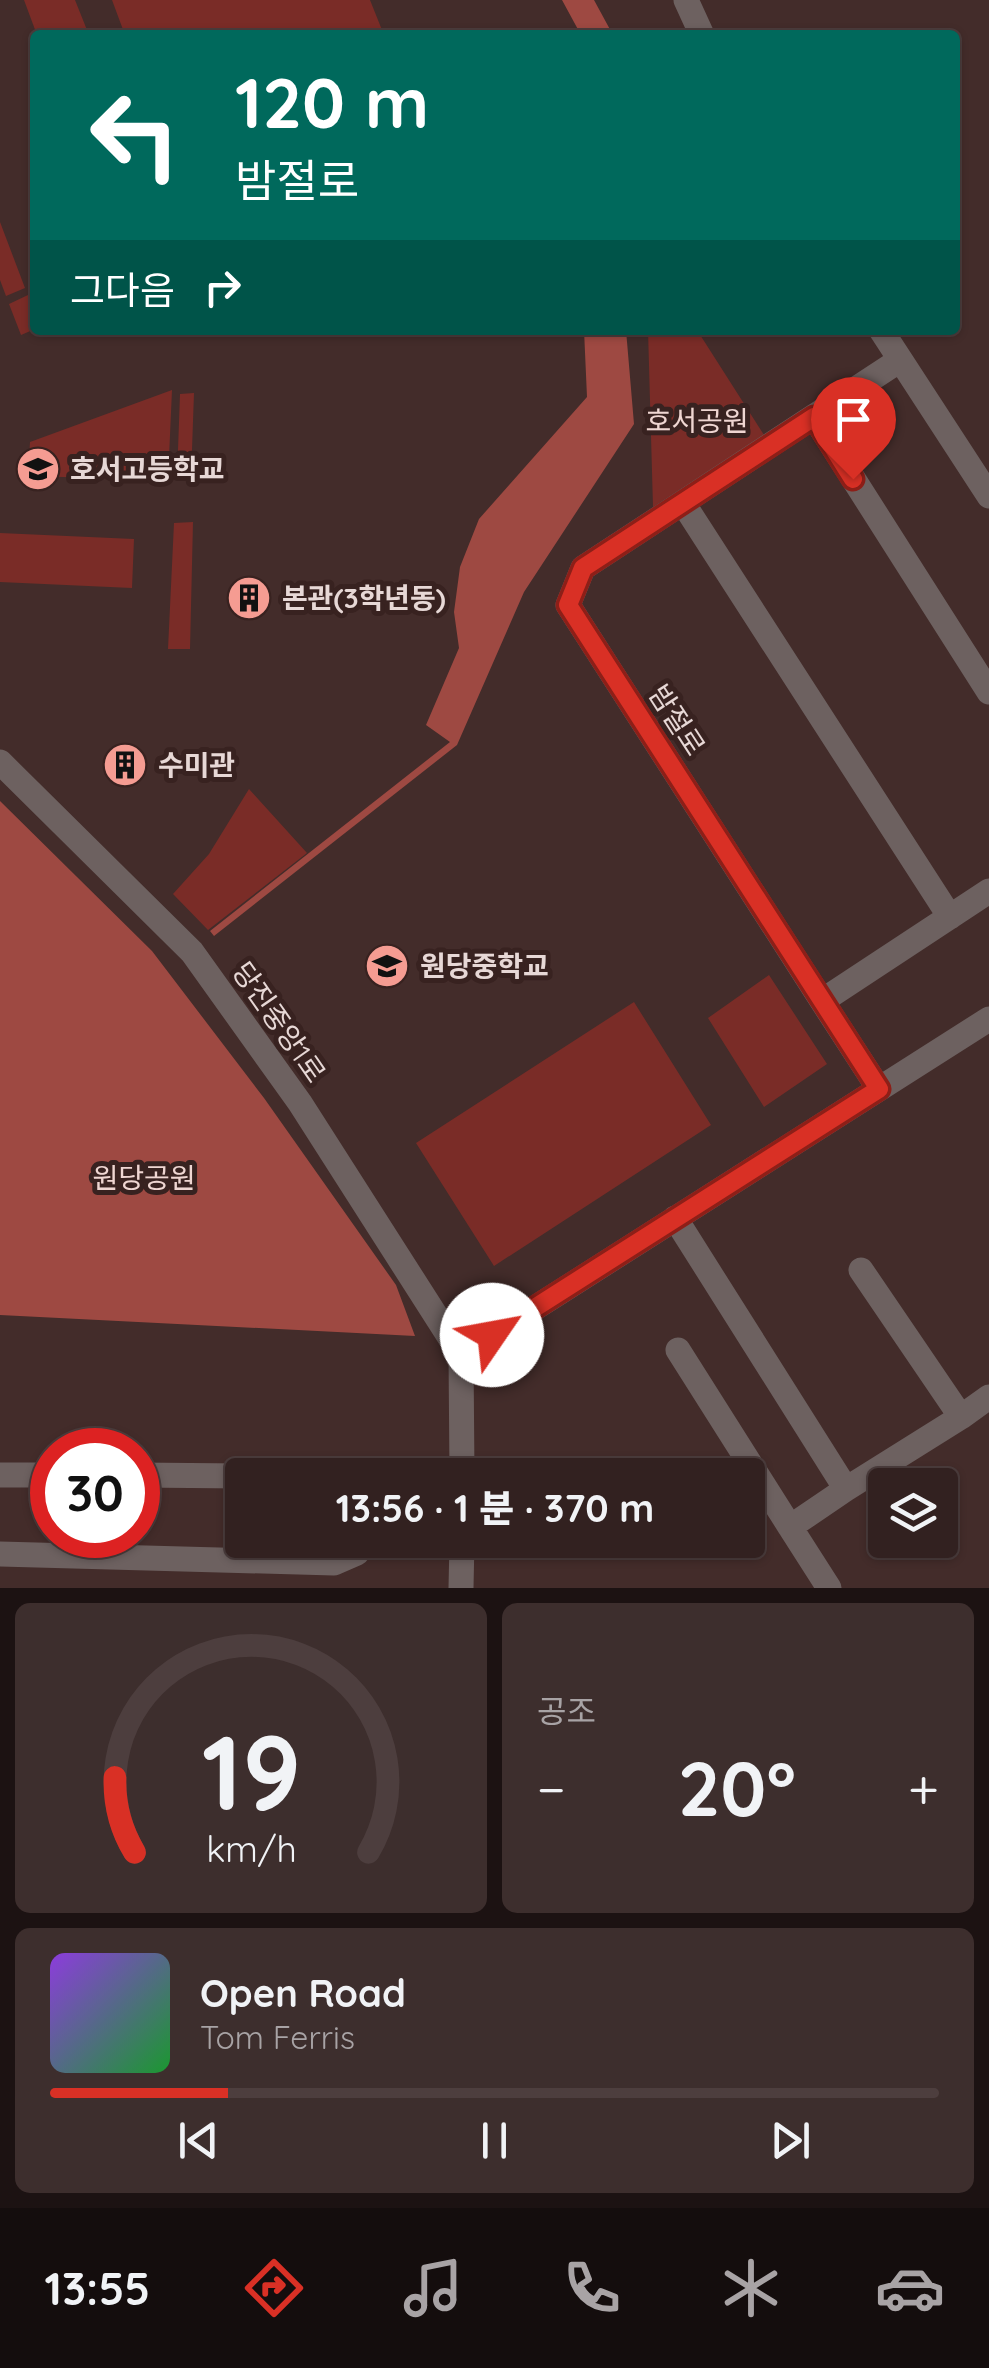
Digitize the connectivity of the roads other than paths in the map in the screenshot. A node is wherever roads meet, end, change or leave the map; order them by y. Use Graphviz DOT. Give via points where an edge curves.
graph roads {
  1 [pos="686,0"];
  2 [pos="700,30"];
  3 [pos="884,335"];
  4 [pos="900,360"];
  5 [pos="814,417"];
  6 [pos="989,496"];
  7 [pos="683,503"];
  8 [pos="989,692"];
  9 [pos="0,762"];
  10 [pos="989,891"];
  11 [pos="950,917"];
  12 [pos="822,1001"];
  13 [pos="989,1019"];
  14 [pos="879,1089"];
  15 [pos="675,1218"];
  16 [pos="862,1270"];
  17 [pos="678,1350"];
  18 [pos="461,1355"];
  19 [pos="989,1398"];
  20 [pos="961,1416"];
  21 [pos="462,1458"];
  22 [pos="0,1474"];
  23 [pos="30,1475"];
  24 [pos="160,1475"];
  25 [pos="225,1476"];
  26 [pos="846,1489"];
  27 [pos="790,1526"];
  28 [pos="0,1554"];
  29 [pos="344,1558"];
  30 [pos="462,1558"];
  31 [pos="461,1588"];
  32 [pos="829,1588"];
  1 -- 2 [label="street"];
  3 -- 4 [label="street"];
  4 -- 5 [label="street, 밤절로"];
  4 -- 6 [label="street"];
  5 -- 7 [label="street, 밤절로"];
  5 -- 8 [label="street"];
  7 -- 11 [label="street"];
  7 -- 12 [label="street, 밤절로" via="583,568 568,605"];
  9 -- 18 [label="street, 당진중앙1로" via="192,952 300,1102"];
  10 -- 11 [label="street"];
  11 -- 12 [label="street"];
  12 -- 14 [label="street, 밤절로"];
  13 -- 14 [label="street"];
  14 -- 15 [label="street"];
  15 -- 18 [label="street"];
  15 -- 26 [label="street"];
  16 -- 20 [label="street"];
  17 -- 27 [label="street"];
  18 -- 21 [label="street"];
  19 -- 20 [label="street"];
  20 -- 26 [label="street"];
  22 -- 23 [label="street"];
  24 -- 25 [label="street"];
  26 -- 27 [label="street"];
  27 -- 32 [label="street"];
  28 -- 29 [label="street" via="334,1563"];
  30 -- 31 [label="street"];
}
